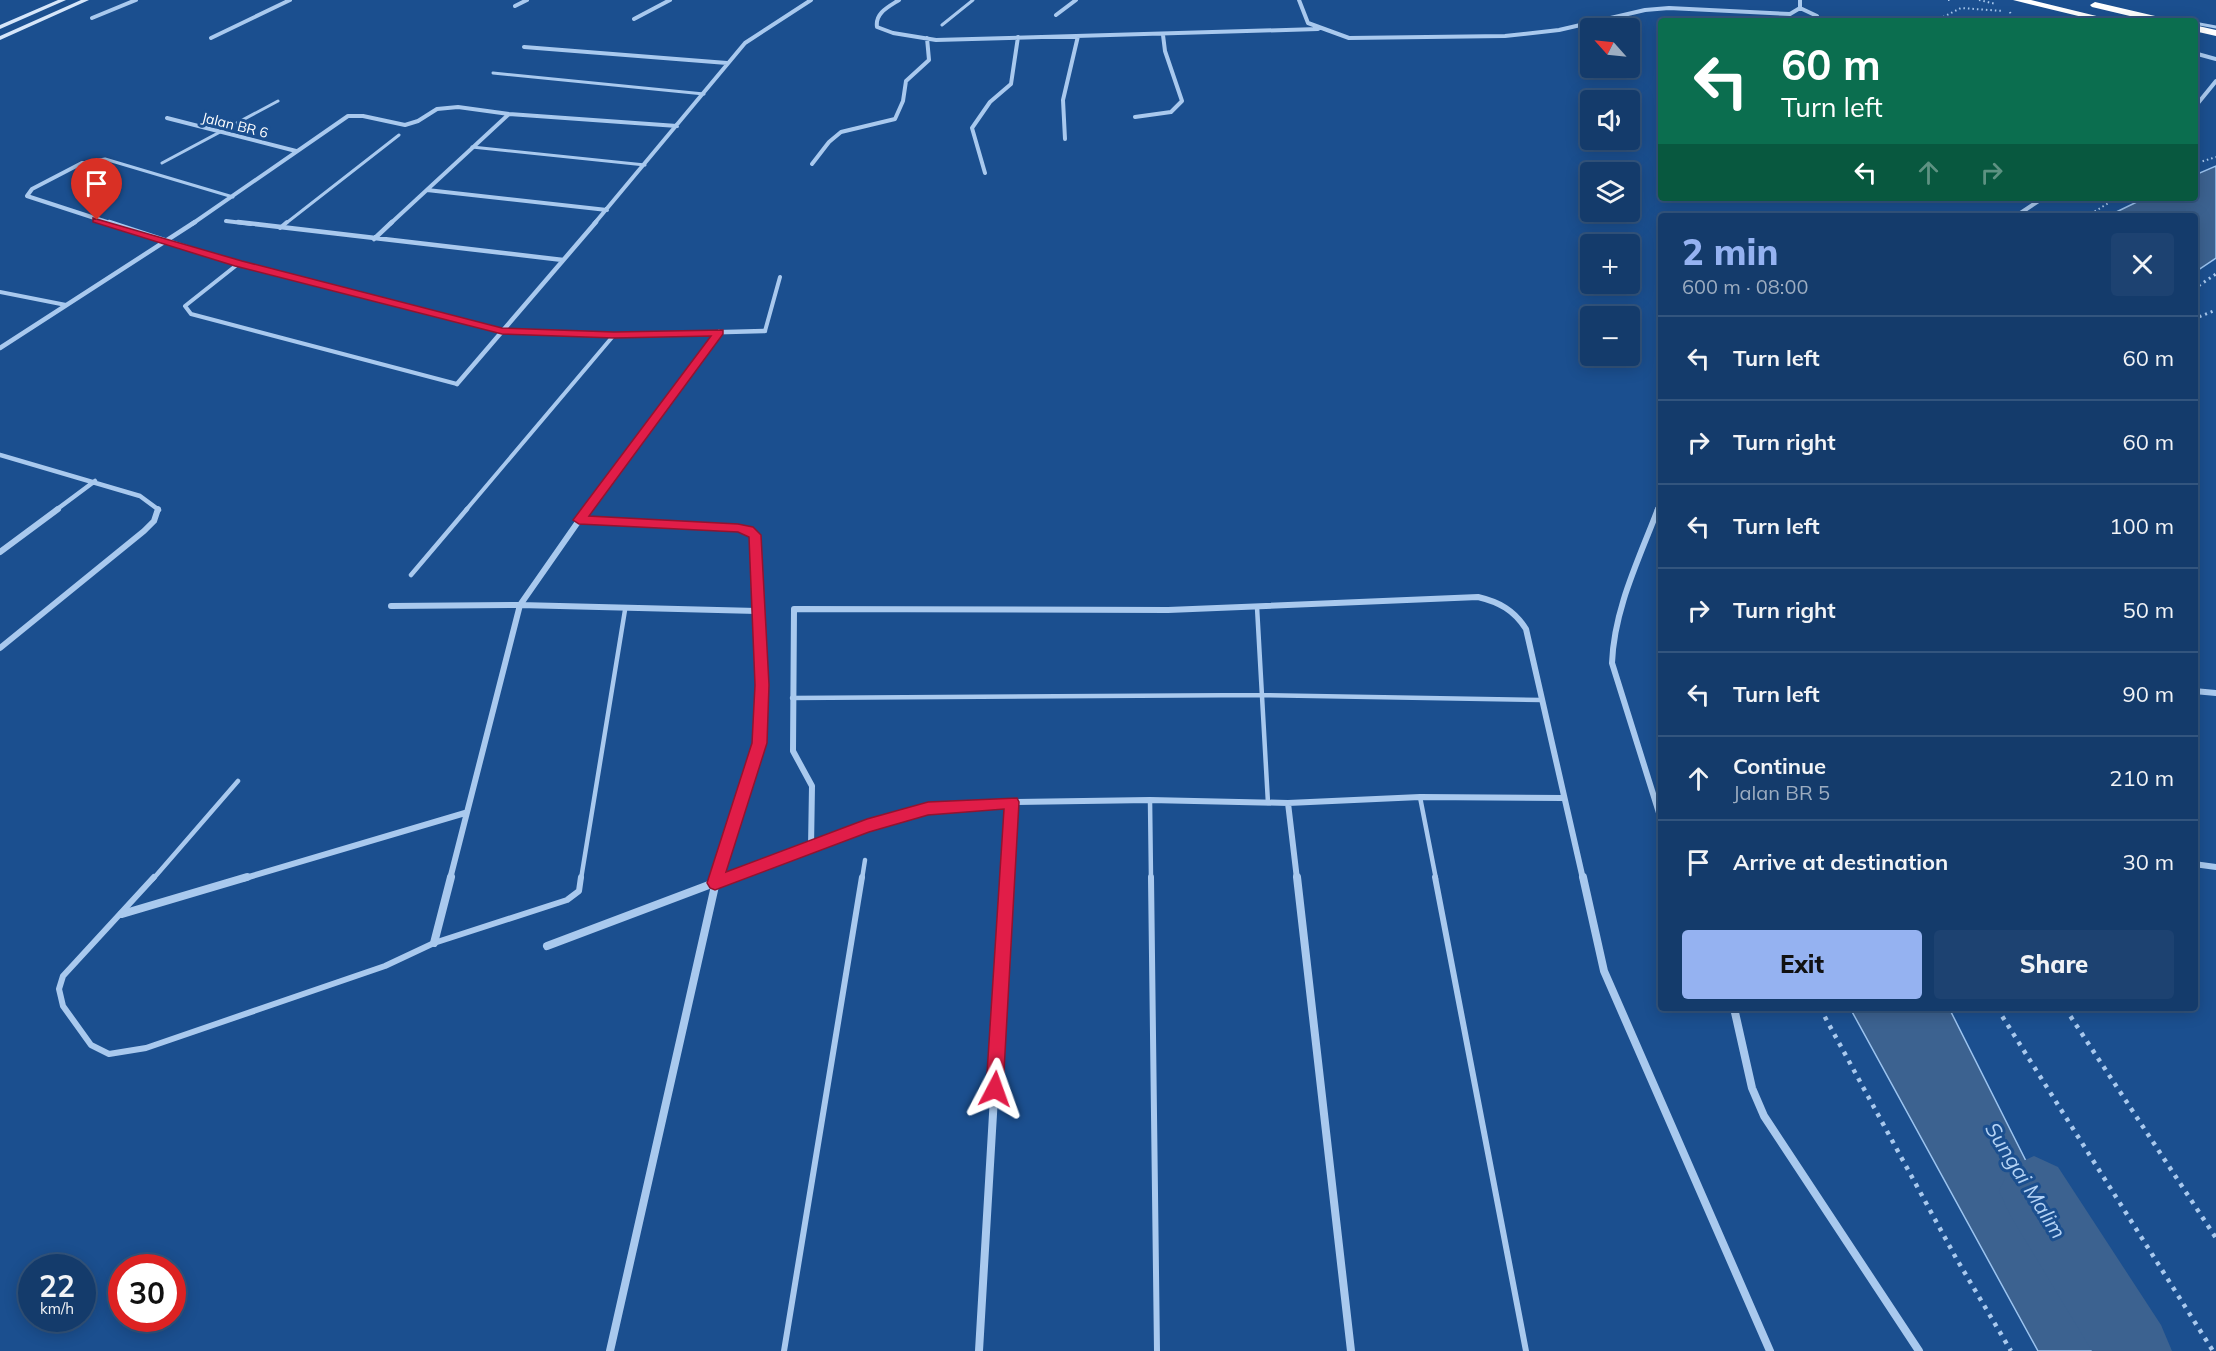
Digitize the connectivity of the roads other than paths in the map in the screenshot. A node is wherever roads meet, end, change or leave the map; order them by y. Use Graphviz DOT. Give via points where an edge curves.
graph roads {
  1 [pos="63,0"];
  2 [pos="86,0"];
  3 [pos="136,0"];
  4 [pos="290,0"];
  5 [pos="526,0"];
  6 [pos="670,0"];
  7 [pos="811,0"];
  8 [pos="899,0"];
  9 [pos="973,0"];
  10 [pos="1076,0"];
  11 [pos="1299,0"];
  12 [pos="1800,0"];
  13 [pos="2018,0"];
  14 [pos="2089,4"];
  15 [pos="515,6"];
  16 [pos="1800,8"];
  17 [pos="1056,15"];
  18 [pos="92,18"];
  19 [pos="1818,18"];
  20 [pos="2099,18"];
  21 [pos="2151,18"];
  22 [pos="634,19"];
  23 [pos="2198,24"];
  24 [pos="942,25"];
  25 [pos="0,27"];
  26 [pos="2216,27"];
  27 [pos="1318,29"];
  28 [pos="2198,29"];
  29 [pos="2216,33"];
  30 [pos="1163,35"];
  31 [pos="1078,36"];
  32 [pos="1018,37"];
  33 [pos="0,38"];
  34 [pos="211,38"];
  35 [pos="927,38"];
  36 [pos="2198,41"];
  37 [pos="2216,45"];
  38 [pos="524,47"];
  39 [pos="2198,54"];
  40 [pos="2216,59"];
  41 [pos="727,63"];
  42 [pos="493,74"];
  43 [pos="2216,81"];
  44 [pos="704,94"];
  45 [pos="278,101"];
  46 [pos="2198,103"];
  47 [pos="508,114"];
  48 [pos="1135,117"];
  49 [pos="168,118"];
  50 [pos="677,126"];
  51 [pos="220,132"];
  52 [pos="399,135"];
  53 [pos="1065,138"];
  54 [pos="472,147"];
  55 [pos="296,151"];
  56 [pos="82,163"];
  57 [pos="162,163"];
  58 [pos="812,164"];
  59 [pos="645,165"];
  60 [pos="985,173"];
  61 [pos="427,190"];
  62 [pos="232,197"];
  63 [pos="2038,201"];
  64 [pos="607,210"];
  65 [pos="2020,213"];
  66 [pos="226,221"];
  67 [pos="280,228"];
  68 [pos="374,239"];
  69 [pos="165,242"];
  70 [pos="563,260"];
  71 [pos="238,264"];
  72 [pos="780,277"];
  73 [pos="0,292"];
  74 [pos="66,305"];
  75 [pos="502,331"];
  76 [pos="765,331"];
  77 [pos="719,332"];
  78 [pos="614,335"];
  79 [pos="0,348"];
  80 [pos="457,384"];
  81 [pos="0,455"];
  82 [pos="95,481"];
  83 [pos="1658,509"];
  84 [pos="579,520"];
  85 [pos="0,552"];
  86 [pos="411,575"];
  87 [pos="520,605"];
  88 [pos="391,606"];
  89 [pos="1257,607"];
  90 [pos="625,610"];
  91 [pos="757,611"];
  92 [pos="0,648"];
  93 [pos="2198,691"];
  94 [pos="2216,693"];
  95 [pos="1262,695"];
  96 [pos="792,698"];
  97 [pos="1542,700"];
  98 [pos="238,781"];
  99 [pos="1420,797"];
  100 [pos="1563,798"];
  101 [pos="1150,800"];
  102 [pos="1012,802"];
  103 [pos="1268,803"];
  104 [pos="1288,803"];
  105 [pos="1658,810"];
  106 [pos="465,813"];
  107 [pos="812,847"];
  108 [pos="865,860"];
  109 [pos="2198,865"];
  110 [pos="2216,867"];
  111 [pos="715,883"];
  112 [pos="122,914"];
  113 [pos="434,943"];
  114 [pos="547,946"];
  115 [pos="1735,1011"];
  116 [pos="610,1351"];
  117 [pos="784,1351"];
  118 [pos="979,1351"];
  119 [pos="1157,1351"];
  120 [pos="1351,1351"];
  121 [pos="1526,1351"];
  122 [pos="1770,1351"];
  123 [pos="1919,1351"];
  1 -- 25 [label="main road"];
  2 -- 33 [label="main road"];
  3 -- 18 [label="street"];
  4 -- 34 [label="street"];
  5 -- 15 [label="street"];
  6 -- 22 [label="street"];
  7 -- 41 [label="street" via="755,35"];
  8 -- 35 [label="street" via="880,13 877,27"];
  9 -- 24 [label="lane"];
  10 -- 17 [label="street"];
  11 -- 27 [label="street" via="1303,17"];
  12 -- 16 [label="street"];
  13 -- 20 [label="highway"];
  14 -- 21 [label="highway"];
  16 -- 19 [label="street"];
  16 -- 27 [label="street" via="1790,14 1645,10 1559,30 1505,36 1349,38"];
  23 -- 26 [label="lane"];
  27 -- 30 [label="street"];
  28 -- 29 [label="highway"];
  30 -- 31 [label="street"];
  30 -- 48 [label="street" via="1182,101 1171,112"];
  31 -- 32 [label="street"];
  31 -- 53 [label="street" via="1063,100"];
  32 -- 35 [label="street"];
  32 -- 60 [label="street" via="1011,84 990,102 972,128"];
  35 -- 58 [label="street" via="929,60 906,81 896,119 840,131"];
  36 -- 37 [label="highway"];
  38 -- 41 [label="street"];
  39 -- 40 [label="street"];
  41 -- 44 [label="street"];
  42 -- 44 [label="lane"];
  43 -- 46 [label="street"];
  44 -- 50 [label="street"];
  45 -- 51 [label="lane"];
  47 -- 50 [label="street"];
  47 -- 54 [label="street"];
  47 -- 55 [label="street" via="443,107 405,125 348,116"];
  49 -- 51 [label="street, Jalan BR 6"];
  50 -- 59 [label="street"];
  51 -- 55 [label="street, Jalan BR 6"];
  51 -- 57 [label="lane"];
  52 -- 67 [label="lane"];
  54 -- 59 [label="lane"];
  54 -- 61 [label="street"];
  55 -- 62 [label="street"];
  56 -- 62 [label="lane" via="105,159"];
  56 -- 69 [label="street" via="32,189 27,196"];
  59 -- 64 [label="street"];
  61 -- 64 [label="street"];
  61 -- 68 [label="street"];
  62 -- 69 [label="street"];
  63 -- 65 [label="street"];
  64 -- 70 [label="street"];
  66 -- 67 [label="street"];
  67 -- 68 [label="street"];
  68 -- 70 [label="street"];
  69 -- 71 [label="street"];
  69 -- 74 [label="street"];
  70 -- 75 [label="street"];
  71 -- 75 [label="street"];
  71 -- 80 [label="lane" via="192,299 186,310"];
  72 -- 76 [label="lane"];
  73 -- 74 [label="lane"];
  74 -- 79 [label="street"];
  75 -- 78 [label="street"];
  75 -- 80 [label="street"];
  76 -- 77 [label="street"];
  77 -- 78 [label="street"];
  77 -- 84 [label="street"];
  78 -- 86 [label="lane"];
  81 -- 82 [label="street"];
  82 -- 85 [label="street"];
  82 -- 92 [label="street" via="153,504 159,510 154,520"];
  83 -- 105 [label="street" via="1621,612 1612,663"];
  84 -- 87 [label="street"];
  84 -- 91 [label="lane" via="738,528 752,532 757,545"];
  87 -- 88 [label="street"];
  87 -- 90 [label="street"];
  87 -- 106 [label="street"];
  89 -- 95 [label="lane"];
  89 -- 96 [label="street" via="794,609"];
  89 -- 97 [label="street" via="1478,597 1497,601 1515,612 1526,629"];
  90 -- 91 [label="street"];
  90 -- 113 [label="lane" via="579,891 567,900"];
  91 -- 111 [label="street" via="762,685 759,743"];
  93 -- 94 [label="street"];
  95 -- 96 [label="lane"];
  95 -- 97 [label="lane"];
  95 -- 103 [label="lane"];
  96 -- 107 [label="street" via="793,751 812,786"];
  97 -- 100 [label="street"];
  98 -- 112 [label="lane"];
  99 -- 100 [label="street"];
  99 -- 104 [label="street"];
  99 -- 121 [label="lane"];
  100 -- 122 [label="street" via="1604,971"];
  101 -- 102 [label="street"];
  101 -- 103 [label="street"];
  101 -- 119 [label="lane"];
  102 -- 107 [label="street" via="928,808"];
  102 -- 118 [label="street"];
  103 -- 104 [label="street"];
  104 -- 120 [label="street"];
  106 -- 112 [label="street"];
  106 -- 113 [label="street"];
  107 -- 111 [label="street"];
  108 -- 117 [label="lane"];
  109 -- 110 [label="street"];
  111 -- 114 [label="street"];
  111 -- 116 [label="street"];
  112 -- 113 [label="lane" via="63,975 58,989 75,1026 91,1045 109,1054 146,1048 385,966"];
  115 -- 123 [label="street" via="1752,1088 1764,1116"];
}
